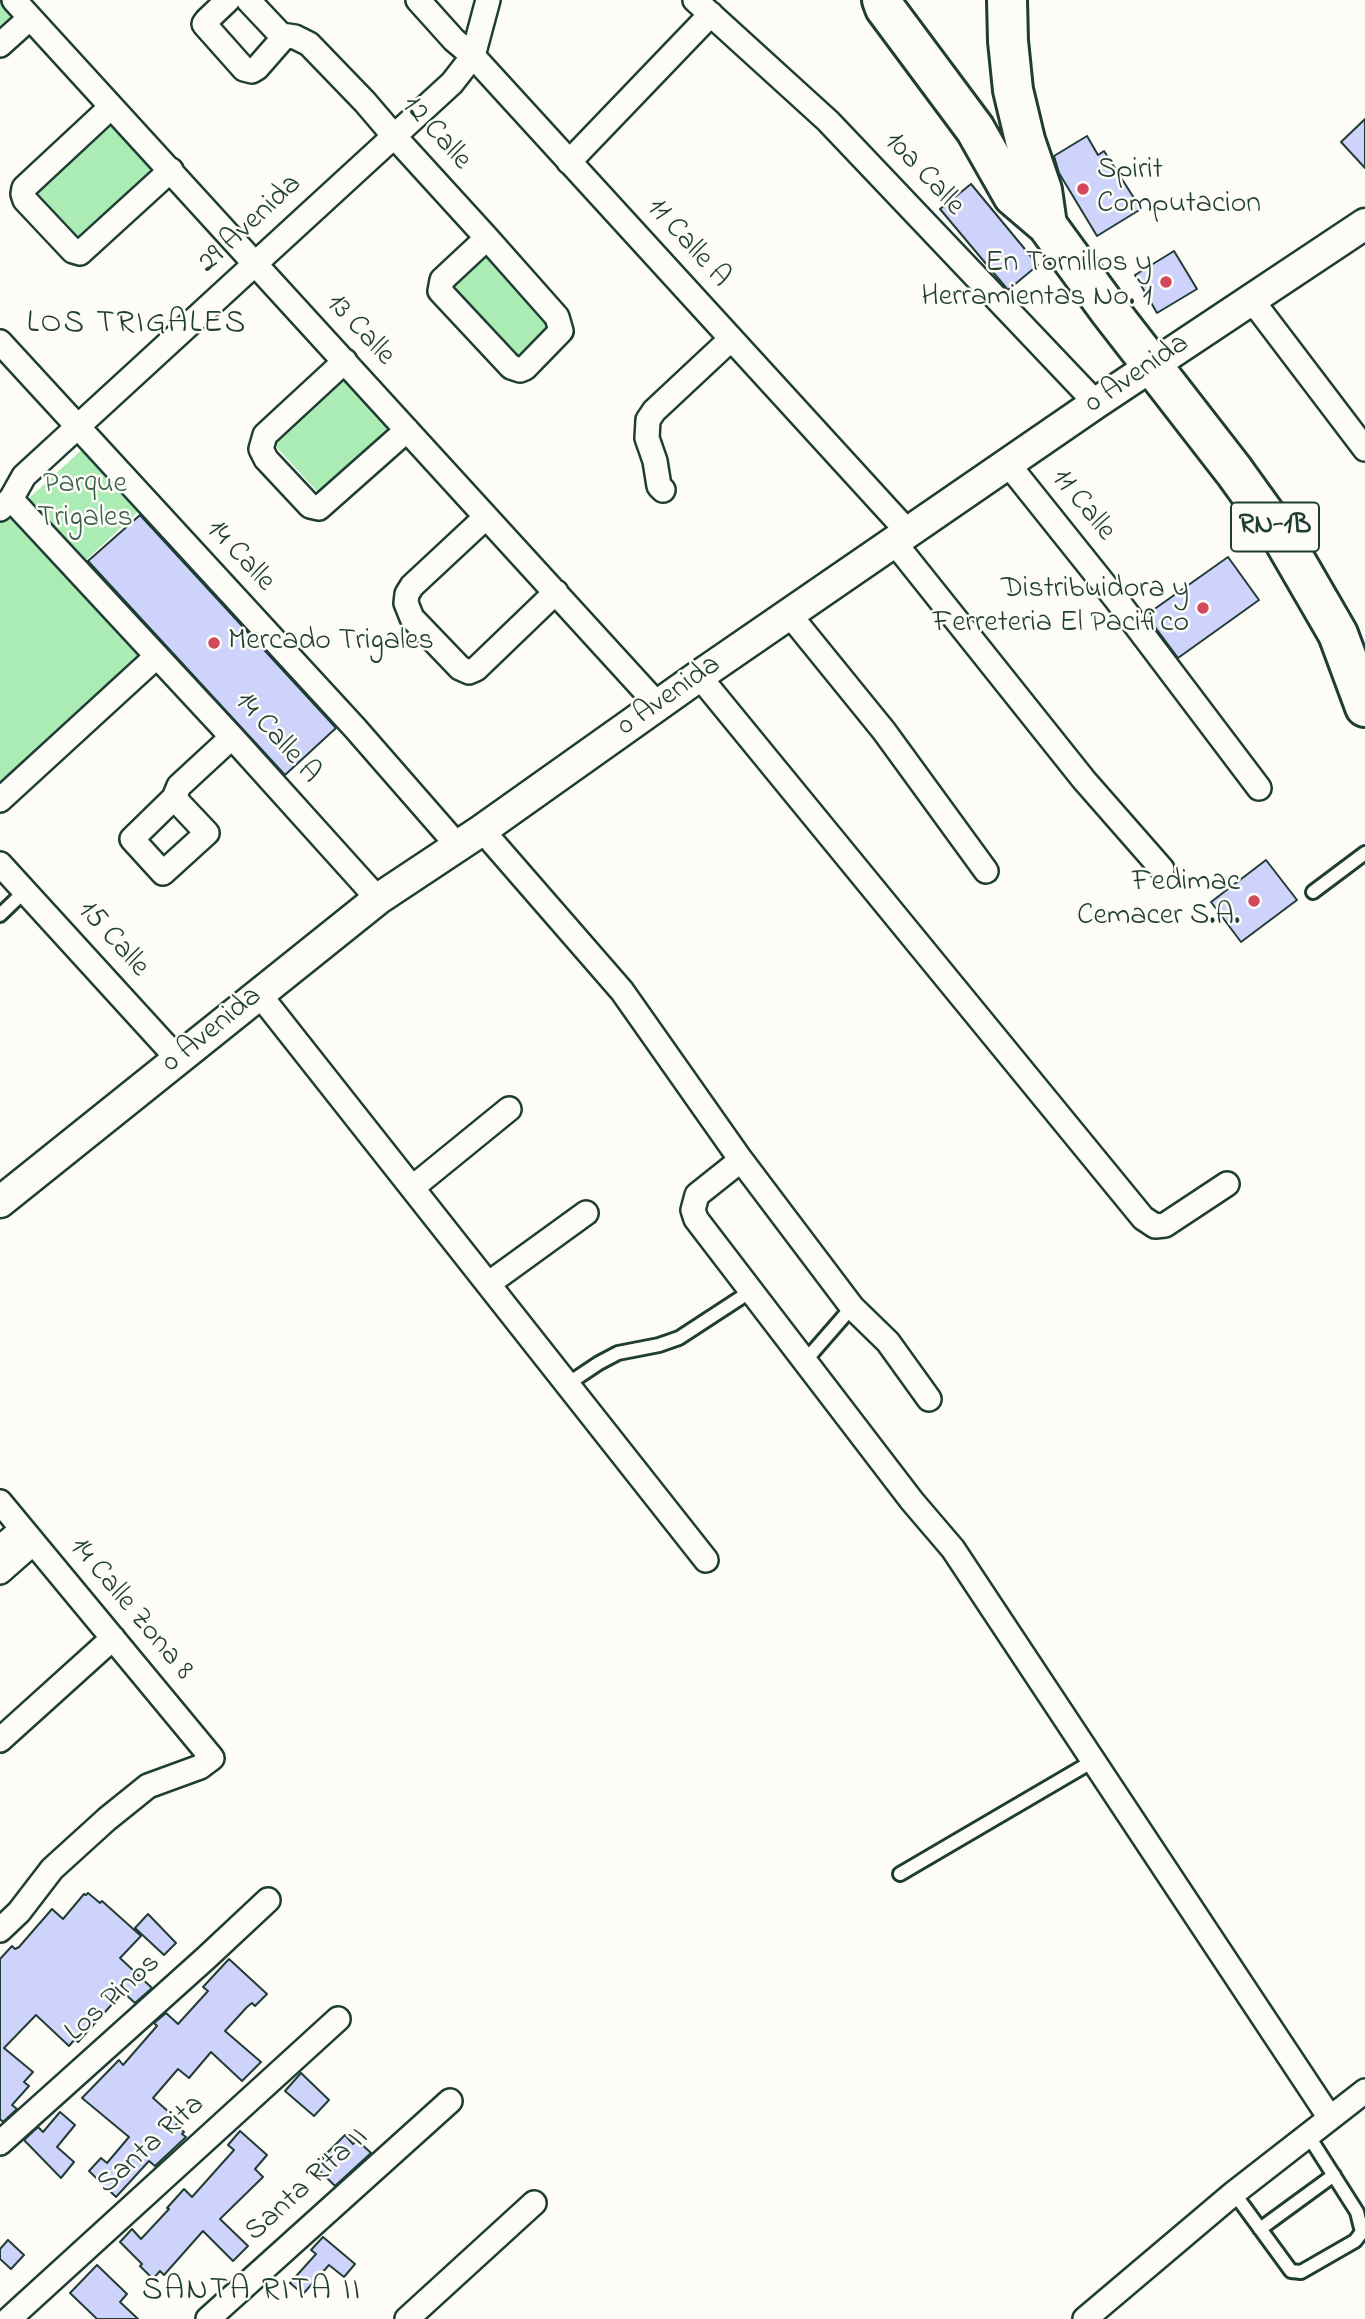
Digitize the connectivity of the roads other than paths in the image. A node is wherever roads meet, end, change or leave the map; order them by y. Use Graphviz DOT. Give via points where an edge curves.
graph roads {
  1 [pos="14,0"];
  2 [pos="228,0"];
  3 [pos="248,0"];
  4 [pos="418,0"];
  5 [pos="488,0"];
  6 [pos="882,0"];
  7 [pos="1007,0"];
  8 [pos="703,7"];
  9 [pos="30,18"];
  10 [pos="285,36"];
  11 [pos="0,45"];
  12 [pos="473,56"];
  13 [pos="111,107"];
  14 [pos="394,136"];
  15 [pos="569,162"];
  16 [pos="171,170"];
  17 [pos="1365,224"];
  18 [pos="1047,225"];
  19 [pos="487,238"];
  20 [pos="256,265"];
  21 [pos="1251,299"];
  22 [pos="731,339"];
  23 [pos="0,342"];
  24 [pos="345,361"];
  25 [pos="1153,366"];
  26 [pos="1096,402"];
  27 [pos="76,428"];
  28 [pos="407,430"];
  29 [pos="1365,449"];
  30 [pos="1008,464"];
  31 [pos="663,490"];
  32 [pos="6,504"];
  33 [pos="486,517"];
  34 [pos="901,537"];
  35 [pos="556,593"];
  36 [pos="789,614"];
  37 [pos="157,656"];
  38 [pos="699,676"];
  39 [pos="658,705"];
  40 [pos="1365,705"];
  41 [pos="232,737"];
  42 [pos="1259,788"];
  43 [pos="174,798"];
  44 [pos="0,800"];
  45 [pos="470,838"];
  46 [pos="1365,853"];
  47 [pos="0,864"];
  48 [pos="1162,869"];
  49 [pos="986,871"];
  50 [pos="25,891"];
  51 [pos="1313,892"];
  52 [pos="378,899"];
  53 [pos="0,915"];
  54 [pos="259,994"];
  55 [pos="178,1059"];
  56 [pos="509,1109"];
  57 [pos="741,1160"];
  58 [pos="1227,1184"];
  59 [pos="412,1188"];
  60 [pos="0,1202"];
  61 [pos="586,1213"];
  62 [pos="488,1284"];
  63 [pos="751,1291"];
  64 [pos="852,1307"];
  65 [pos="805,1361"];
  66 [pos="566,1385"];
  67 [pos="929,1399"];
  68 [pos="0,1502"];
  69 [pos="28,1536"];
  70 [pos="0,1548"];
  71 [pos="706,1560"];
  72 [pos="0,1572"];
  73 [pos="113,1638"];
  74 [pos="0,1740"];
  75 [pos="1093,1761"];
  76 [pos="900,1874"];
  77 [pos="268,1900"];
  78 [pos="0,1930"];
  79 [pos="338,2020"];
  80 [pos="1365,2091"];
  81 [pos="450,2101"];
  82 [pos="1330,2118"];
  83 [pos="1308,2135"];
  84 [pos="0,2143"];
  85 [pos="1334,2175"];
  86 [pos="1234,2193"];
  87 [pos="534,2203"];
  88 [pos="1261,2229"];
  89 [pos="9,2319"];
  90 [pos="208,2319"];
  91 [pos="407,2319"];
  92 [pos="1085,2319"];
  1 -- 9 [label="street, 13 Calle"];
  2 -- 10 [label="street" via="207,19 205,27 244,69 257,68"];
  3 -- 10 [label="street, 12 Calle"];
  4 -- 12 [label="street, 11 Calle A"];
  5 -- 12 [label="street, 29 Avenida"];
  6 -- 18 [label="highway, RN-1B" via="975,129 1013,196"];
  7 -- 18 [label="highway, RN-1B" via="1013,90 1042,190"];
  8 -- 15 [label="street"];
  8 -- 26 [label="street, 10a Calle" via="828,121"];
  9 -- 11 [label="street"];
  9 -- 13 [label="street, 13 Calle"];
  10 -- 14 [label="street, 12 Calle" via="309,44"];
  12 -- 14 [label="street, 29 Avenida" via="452,83"];
  12 -- 15 [label="street, 11 Calle A"];
  13 -- 16 [label="street, 13 Calle"];
  13 -- 16 [label="street" via="28,183 23,194 73,251 80,253"];
  14 -- 19 [label="street, 12 Calle"];
  14 -- 20 [label="street, 29 Avenida"];
  15 -- 22 [label="street, 11 Calle A"];
  16 -- 20 [label="street, 13 Calle"];
  17 -- 21 [label="street, 0 Avenida"];
  18 -- 25 [label="highway, RN-1B"];
  19 -- 19 [label="street, 12 Calle" via="442,280 441,293 511,367 520,370 562,328"];
  20 -- 24 [label="street, 13 Calle"];
  20 -- 27 [label="street, 29 Avenida"];
  21 -- 25 [label="street, 0 Avenida"];
  21 -- 29 [label="street"];
  22 -- 31 [label="street" via="649,420 646,429"];
  22 -- 34 [label="street, 11 Calle A"];
  23 -- 27 [label="street, 14 Calle"];
  24 -- 28 [label="street, 13 Calle"];
  24 -- 28 [label="street" via="269,431 261,449 266,459 310,506 322,507"];
  25 -- 26 [label="street, 0 Avenida"];
  25 -- 40 [label="highway, RN-1B" via="1299,564 1338,634"];
  26 -- 30 [label="street, 0 Avenida"];
  27 -- 32 [label="street, 29 Avenida" via="24,476"];
  27 -- 45 [label="street, 14 Calle" via="355,728"];
  28 -- 33 [label="street, 13 Calle"];
  30 -- 34 [label="street, 0 Avenida"];
  30 -- 42 [label="street, 11 Calle"];
  32 -- 37 [label="street, 14 Calle A"];
  33 -- 35 [label="street, 13 Calle"];
  33 -- 35 [label="street" via="412,586 406,603 416,622 469,672"];
  34 -- 36 [label="street, 0 Avenida"];
  34 -- 48 [label="street, 11 Calle A" via="1084,780"];
  35 -- 39 [label="street, 13 Calle"];
  36 -- 38 [label="street, 0 Avenida"];
  36 -- 49 [label="street" via="884,732"];
  37 -- 41 [label="street, 14 Calle A"];
  37 -- 44 [label="street"];
  38 -- 39 [label="street, 0 Avenida"];
  38 -- 58 [label="street" via="1143,1218 1155,1226 1165,1225"];
  39 -- 45 [label="street, 0 Avenida"];
  41 -- 43 [label="street" via="178,786"];
  41 -- 52 [label="street, 14 Calle A"];
  43 -- 43 [label="street" via="207,833 163,873 132,839"];
  45 -- 52 [label="street, 0 Avenida"];
  45 -- 57 [label="street, 14 Calle" via="622,992"];
  46 -- 51 [label="lane"];
  47 -- 50 [label="street, 15 Calle"];
  50 -- 53 [label="lane"];
  50 -- 55 [label="street, 15 Calle"];
  52 -- 54 [label="street, 0 Avenida"];
  54 -- 55 [label="street, 0 Avenida"];
  54 -- 59 [label="street"];
  55 -- 60 [label="street, 0 Avenida"];
  56 -- 59 [label="street"];
  57 -- 63 [label="street" via="696,1195 693,1210"];
  57 -- 64 [label="street, 14 Calle"];
  59 -- 62 [label="street"];
  61 -- 62 [label="street"];
  62 -- 66 [label="street"];
  63 -- 65 [label="street"];
  63 -- 66 [label="lane" via="679,1338 618,1353"];
  64 -- 65 [label="lane"];
  64 -- 67 [label="street, 14 Calle" via="888,1342"];
  65 -- 75 [label="street" via="953,1549"];
  66 -- 71 [label="street"];
  68 -- 69 [label="street, 14 Calle Zona 8"];
  69 -- 70 [label="street"];
  69 -- 72 [label="street"];
  69 -- 73 [label="street, 14 Calle Zona 8"];
  73 -- 74 [label="street"];
  73 -- 78 [label="street, 14 Calle Zona 8" via="212,1758 148,1786 107,1819 52,1869"];
  75 -- 76 [label="lane"];
  75 -- 82 [label="street"];
  77 -- 84 [label="street, Los Pinos"];
  79 -- 89 [label="street, Santa Rita"];
  80 -- 82 [label="street"];
  81 -- 90 [label="street, Santa Rita II"];
  82 -- 83 [label="street"];
  83 -- 85 [label="lane"];
  83 -- 86 [label="street"];
  85 -- 88 [label="lane"];
  85 -- 88 [label="lane" via="1357,2212 1362,2232 1355,2241 1301,2272 1291,2271"];
  86 -- 88 [label="lane"];
  86 -- 92 [label="street"];
  87 -- 91 [label="street"];
}
